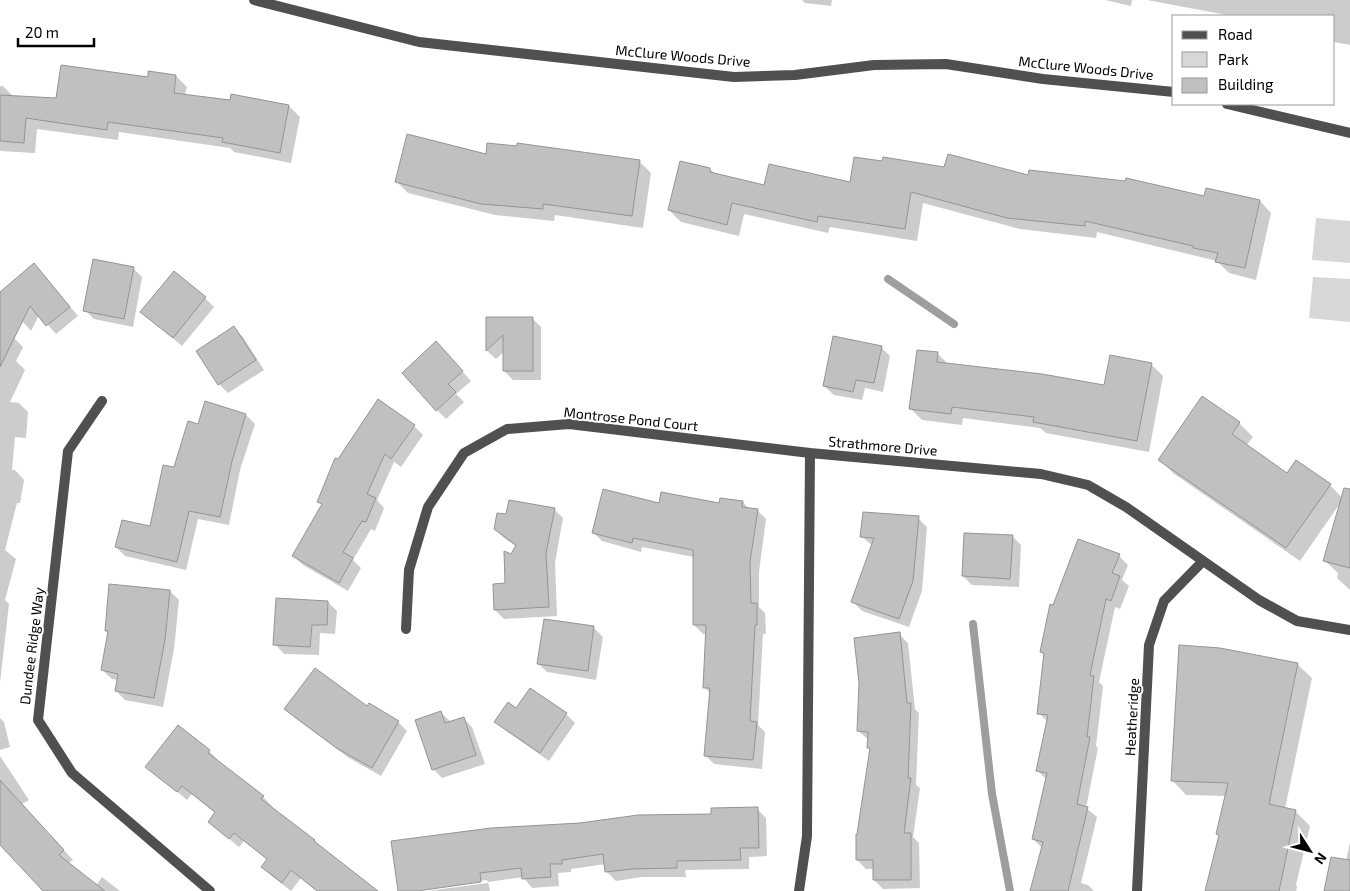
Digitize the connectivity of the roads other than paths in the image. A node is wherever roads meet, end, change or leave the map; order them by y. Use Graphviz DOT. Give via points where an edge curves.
graph roads {
  1 [pos="254,0"];
  2 [pos="1172,92"];
  3 [pos="1231,105"];
  4 [pos="1350,133"];
  5 [pos="102,400"];
  6 [pos="810,452"];
  7 [pos="1202,562"];
  8 [pos="406,629"];
  9 [pos="1350,630"];
  10 [pos="210,891"];
  11 [pos="799,891"];
  12 [pos="1137,891"];
  1 -- 2 [label="street, McClure Woods Drive" via="420,42 734,77 795,75 874,65 946,64 1043,79"];
  3 -- 4 [label="street"];
  5 -- 10 [label="street, Dundee Ridge Way" via="68,451 38,720 72,773"];
  6 -- 7 [label="street, Strathmore Drive" via="1041,474 1088,485 1126,507"];
  6 -- 8 [label="street, Montrose Pond Court" via="570,424 507,429 464,453 428,506 408,570"];
  6 -- 11 [label="street, Strathmore Drive" via="808,836"];
  7 -- 9 [label="street, Strathmore Drive" via="1297,621"];
  7 -- 12 [label="street, Heatheridge" via="1164,601 1150,645"];
}
